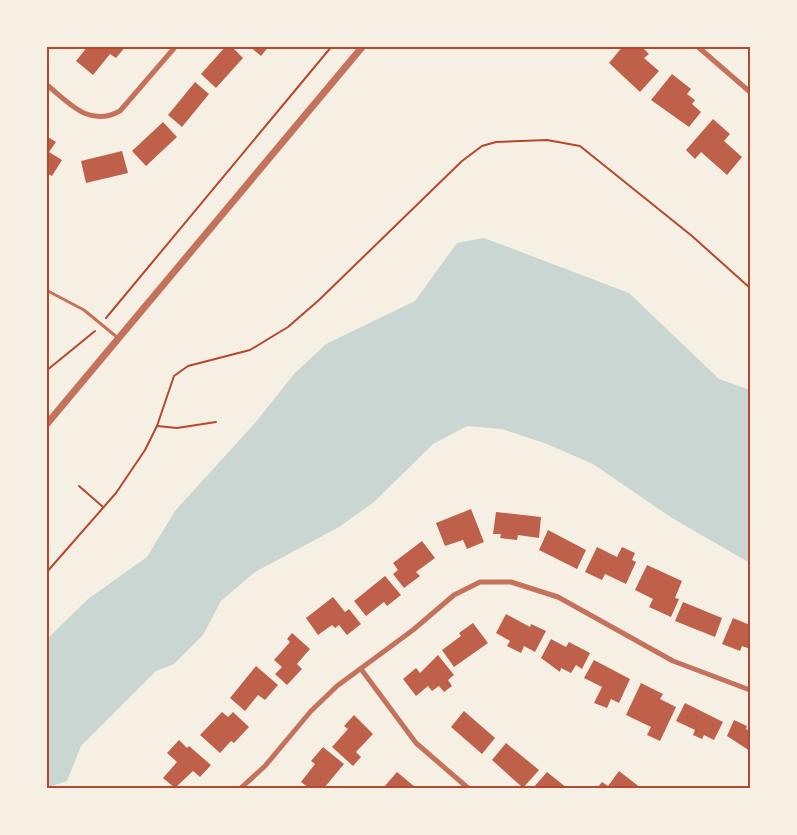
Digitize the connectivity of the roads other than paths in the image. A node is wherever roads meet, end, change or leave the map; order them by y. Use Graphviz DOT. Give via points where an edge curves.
graph roads {
  1 [pos="176,46"];
  2 [pos="697,46"];
  3 [pos="360,48"];
  4 [pos="46,84"];
  5 [pos="750,92"];
  6 [pos="46,290"];
  7 [pos="120,339"];
  8 [pos="46,425"];
  9 [pos="361,669"];
  10 [pos="750,690"];
  11 [pos="242,789"];
  12 [pos="468,789"];
  1 -- 4 [label="street" via="120,111 110,116 87,116"];
  2 -- 5 [label="street"];
  3 -- 7 [label="street"];
  6 -- 7 [label="lane" via="84,310"];
  7 -- 8 [label="street"];
  9 -- 10 [label="street" via="454,595 467,587 496,581 558,597 674,661"];
  9 -- 11 [label="street" via="311,711"];
  9 -- 12 [label="street" via="416,743"];
}
